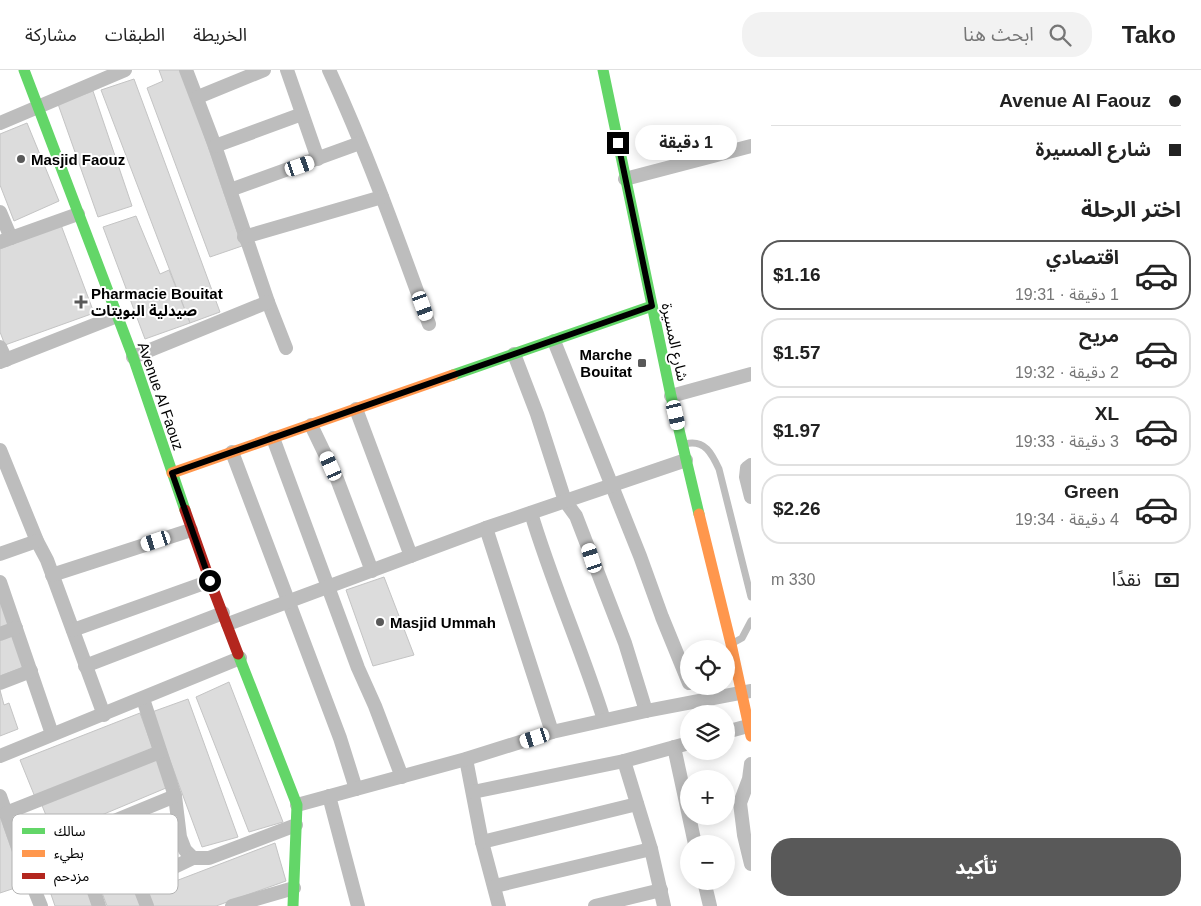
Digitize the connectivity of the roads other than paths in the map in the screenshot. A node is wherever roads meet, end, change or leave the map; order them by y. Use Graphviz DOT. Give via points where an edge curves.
graph roads {
  1 [pos="24,70"];
  2 [pos="125,70"];
  3 [pos="186,70"];
  4 [pos="264,70"];
  5 [pos="287,70"];
  6 [pos="329,70"];
  7 [pos="603,70"];
  8 [pos="198,97"];
  9 [pos="38,107"];
  10 [pos="302,114"];
  11 [pos="0,123"];
  12 [pos="360,143"];
  13 [pos="215,146"];
  14 [pos="751,146"];
  15 [pos="318,159"];
  16 [pos="626,179"];
  17 [pos="230,190"];
  18 [pos="382,197"];
  19 [pos="0,212"];
  20 [pos="78,214"];
  21 [pos="244,237"];
  22 [pos="5,240"];
  23 [pos="268,302"];
  24 [pos="652,306"];
  25 [pos="117,316"];
  26 [pos="429,324"];
  27 [pos="554,341"];
  28 [pos="286,348"];
  29 [pos="514,354"];
  30 [pos="2,357"];
  31 [pos="133,358"];
  32 [pos="751,374"];
  33 [pos="671,396"];
  34 [pos="356,409"];
  35 [pos="311,425"];
  36 [pos="273,438"];
  37 [pos="683,445"];
  38 [pos="0,450"];
  39 [pos="232,452"];
  40 [pos="686,460"];
  41 [pos="751,465"];
  42 [pos="172,473"];
  43 [pos="611,485"];
  44 [pos="751,497"];
  45 [pos="565,501"];
  46 [pos="531,513"];
  47 [pos="486,528"];
  48 [pos="191,530"];
  49 [pos="37,541"];
  50 [pos="0,554"];
  51 [pos="411,556"];
  52 [pos="372,571"];
  53 [pos="52,575"];
  54 [pos="210,581"];
  55 [pos="0,584"];
  56 [pos="328,587"];
  57 [pos="751,597"];
  58 [pos="288,602"];
  59 [pos="225,619"];
  60 [pos="751,621"];
  61 [pos="16,628"];
  62 [pos="72,630"];
  63 [pos="0,634"];
  64 [pos="730,640"];
  65 [pos="735,642"];
  66 [pos="735,657"];
  67 [pos="240,658"];
  68 [pos="680,662"];
  69 [pos="85,666"];
  70 [pos="31,671"];
  71 [pos="0,683"];
  72 [pos="746,692"];
  73 [pos="693,695"];
  74 [pos="143,699"];
  75 [pos="695,702"];
  76 [pos="646,711"];
  77 [pos="104,715"];
  78 [pos="604,720"];
  79 [pos="750,731"];
  80 [pos="552,732"];
  81 [pos="735,732"];
  82 [pos="52,734"];
  83 [pos="680,745"];
  84 [pos="674,747"];
  85 [pos="160,752"];
  86 [pos="0,756"];
  87 [pos="466,759"];
  88 [pos="624,761"];
  89 [pos="751,764"];
  90 [pos="402,777"];
  91 [pos="356,789"];
  92 [pos="473,792"];
  93 [pos="0,796"];
  94 [pos="175,796"];
  95 [pos="329,796"];
  96 [pos="637,804"];
  97 [pos="297,805"];
  98 [pos="6,813"];
  99 [pos="131,814"];
  100 [pos="177,814"];
  101 [pos="178,821"];
  102 [pos="296,825"];
  103 [pos="12,830"];
  104 [pos="693,835"];
  105 [pos="482,842"];
  106 [pos="651,849"];
  107 [pos="194,858"];
  108 [pos="751,864"];
  109 [pos="178,866"];
  110 [pos="495,886"];
  111 [pos="294,888"];
  112 [pos="661,890"];
  113 [pos="706,890"];
  114 [pos="36,894"];
  115 [pos="95,894"];
  116 [pos="143,894"];
  117 [pos="41,906"];
  118 [pos="99,906"];
  119 [pos="148,906"];
  120 [pos="232,906"];
  121 [pos="293,906"];
  122 [pos="358,906"];
  123 [pos="499,906"];
  124 [pos="595,906"];
  125 [pos="664,906"];
  126 [pos="710,906"];
  1 -- 9 [label="street, Avenue Al Faouz"];
  2 -- 9 [label="street"];
  3 -- 8 [label="street"];
  4 -- 8 [label="street"];
  5 -- 10 [label="street"];
  6 -- 12 [label="street"];
  7 -- 16 [label="street, شارع المسيرة"];
  8 -- 13 [label="street"];
  9 -- 11 [label="street"];
  9 -- 20 [label="street, Avenue Al Faouz"];
  10 -- 13 [label="street"];
  10 -- 15 [label="street"];
  12 -- 15 [label="street"];
  12 -- 18 [label="street"];
  13 -- 17 [label="street"];
  14 -- 16 [label="street"];
  15 -- 17 [label="street"];
  16 -- 24 [label="street, شارع المسيرة"];
  17 -- 21 [label="street"];
  18 -- 21 [label="street"];
  18 -- 26 [label="street"];
  19 -- 22 [label="street"];
  20 -- 22 [label="street"];
  20 -- 25 [label="street, Avenue Al Faouz"];
  21 -- 23 [label="street"];
  23 -- 28 [label="street"];
  23 -- 31 [label="street"];
  24 -- 27 [label="street"];
  24 -- 33 [label="street, شارع المسيرة"];
  25 -- 30 [label="street"];
  25 -- 31 [label="street, Avenue Al Faouz"];
  27 -- 29 [label="street"];
  27 -- 43 [label="street"];
  29 -- 34 [label="street"];
  29 -- 45 [label="street"];
  31 -- 42 [label="street, Avenue Al Faouz"];
  32 -- 33 [label="street"];
  33 -- 37 [label="street, شارع المسيرة"];
  34 -- 35 [label="street"];
  34 -- 51 [label="street"];
  35 -- 36 [label="street"];
  35 -- 52 [label="street"];
  36 -- 39 [label="street"];
  36 -- 56 [label="street"];
  37 -- 40 [label="street, شارع المسيرة"];
  37 -- 57 [label="lane" via="698,444 712,454"];
  38 -- 49 [label="street"];
  39 -- 42 [label="street"];
  39 -- 58 [label="street"];
  40 -- 43 [label="street"];
  40 -- 64 [label="street, شارع المسيرة"];
  41 -- 44 [label="street" via="747,468 746,477"];
  42 -- 48 [label="street, Avenue Al Faouz"];
  43 -- 45 [label="street"];
  43 -- 68 [label="street"];
  45 -- 46 [label="street"];
  45 -- 76 [label="street" via="576,516 588,544"];
  46 -- 47 [label="street"];
  46 -- 78 [label="street"];
  47 -- 51 [label="street"];
  47 -- 80 [label="street"];
  48 -- 53 [label="street"];
  48 -- 54 [label="street, Avenue Al Faouz"];
  49 -- 50 [label="street"];
  49 -- 53 [label="street"];
  51 -- 52 [label="street"];
  52 -- 56 [label="street"];
  53 -- 62 [label="street"];
  54 -- 59 [label="street, Avenue Al Faouz"];
  54 -- 62 [label="street"];
  55 -- 61 [label="street"];
  56 -- 58 [label="street"];
  56 -- 90 [label="street"];
  58 -- 59 [label="street"];
  58 -- 91 [label="street"];
  59 -- 67 [label="street, Avenue Al Faouz"];
  59 -- 69 [label="street"];
  60 -- 65 [label="lane" via="742,638"];
  61 -- 63 [label="street"];
  61 -- 70 [label="street"];
  62 -- 69 [label="street"];
  66 -- 72 [label="street, شارع المسيرة"];
  67 -- 74 [label="street"];
  67 -- 97 [label="street, Avenue Al Faouz"];
  69 -- 77 [label="street"];
  70 -- 71 [label="street"];
  70 -- 82 [label="street"];
  72 -- 75 [label="street"];
  72 -- 79 [label="street, شارع المسيرة"];
  73 -- 75 [label="street"];
  74 -- 77 [label="street"];
  74 -- 85 [label="street"];
  75 -- 76 [label="street"];
  76 -- 78 [label="street"];
  77 -- 82 [label="street"];
  78 -- 80 [label="street"];
  79 -- 81 [label="street"];
  80 -- 87 [label="street"];
  82 -- 86 [label="street"];
  83 -- 84 [label="street"];
  84 -- 88 [label="street"];
  84 -- 104 [label="street"];
  85 -- 94 [label="street"];
  85 -- 98 [label="street"];
  87 -- 90 [label="street"];
  87 -- 92 [label="street"];
  88 -- 92 [label="street"];
  88 -- 96 [label="street"];
  89 -- 108 [label="street" via="740,803"];
  90 -- 91 [label="street"];
  91 -- 95 [label="street"];
  92 -- 105 [label="street"];
  93 -- 98 [label="street"];
  94 -- 99 [label="street"];
  94 -- 100 [label="street"];
  95 -- 97 [label="street"];
  95 -- 122 [label="street"];
  96 -- 105 [label="street"];
  96 -- 106 [label="street"];
  97 -- 102 [label="street, Avenue Al Faouz"];
  98 -- 103 [label="street"];
  101 -- 107 [label="street" via="184,850"];
  102 -- 107 [label="street" via="209,858"];
  102 -- 111 [label="street, Avenue Al Faouz"];
  105 -- 110 [label="street"];
  106 -- 110 [label="street"];
  106 -- 112 [label="street"];
  107 -- 109 [label="street"];
  110 -- 123 [label="street"];
  111 -- 120 [label="street"];
  111 -- 121 [label="street, Avenue Al Faouz"];
  112 -- 124 [label="street"];
  112 -- 125 [label="street"];
  113 -- 126 [label="street"];
  114 -- 117 [label="street"];
  115 -- 118 [label="street"];
  116 -- 119 [label="street"];
}
